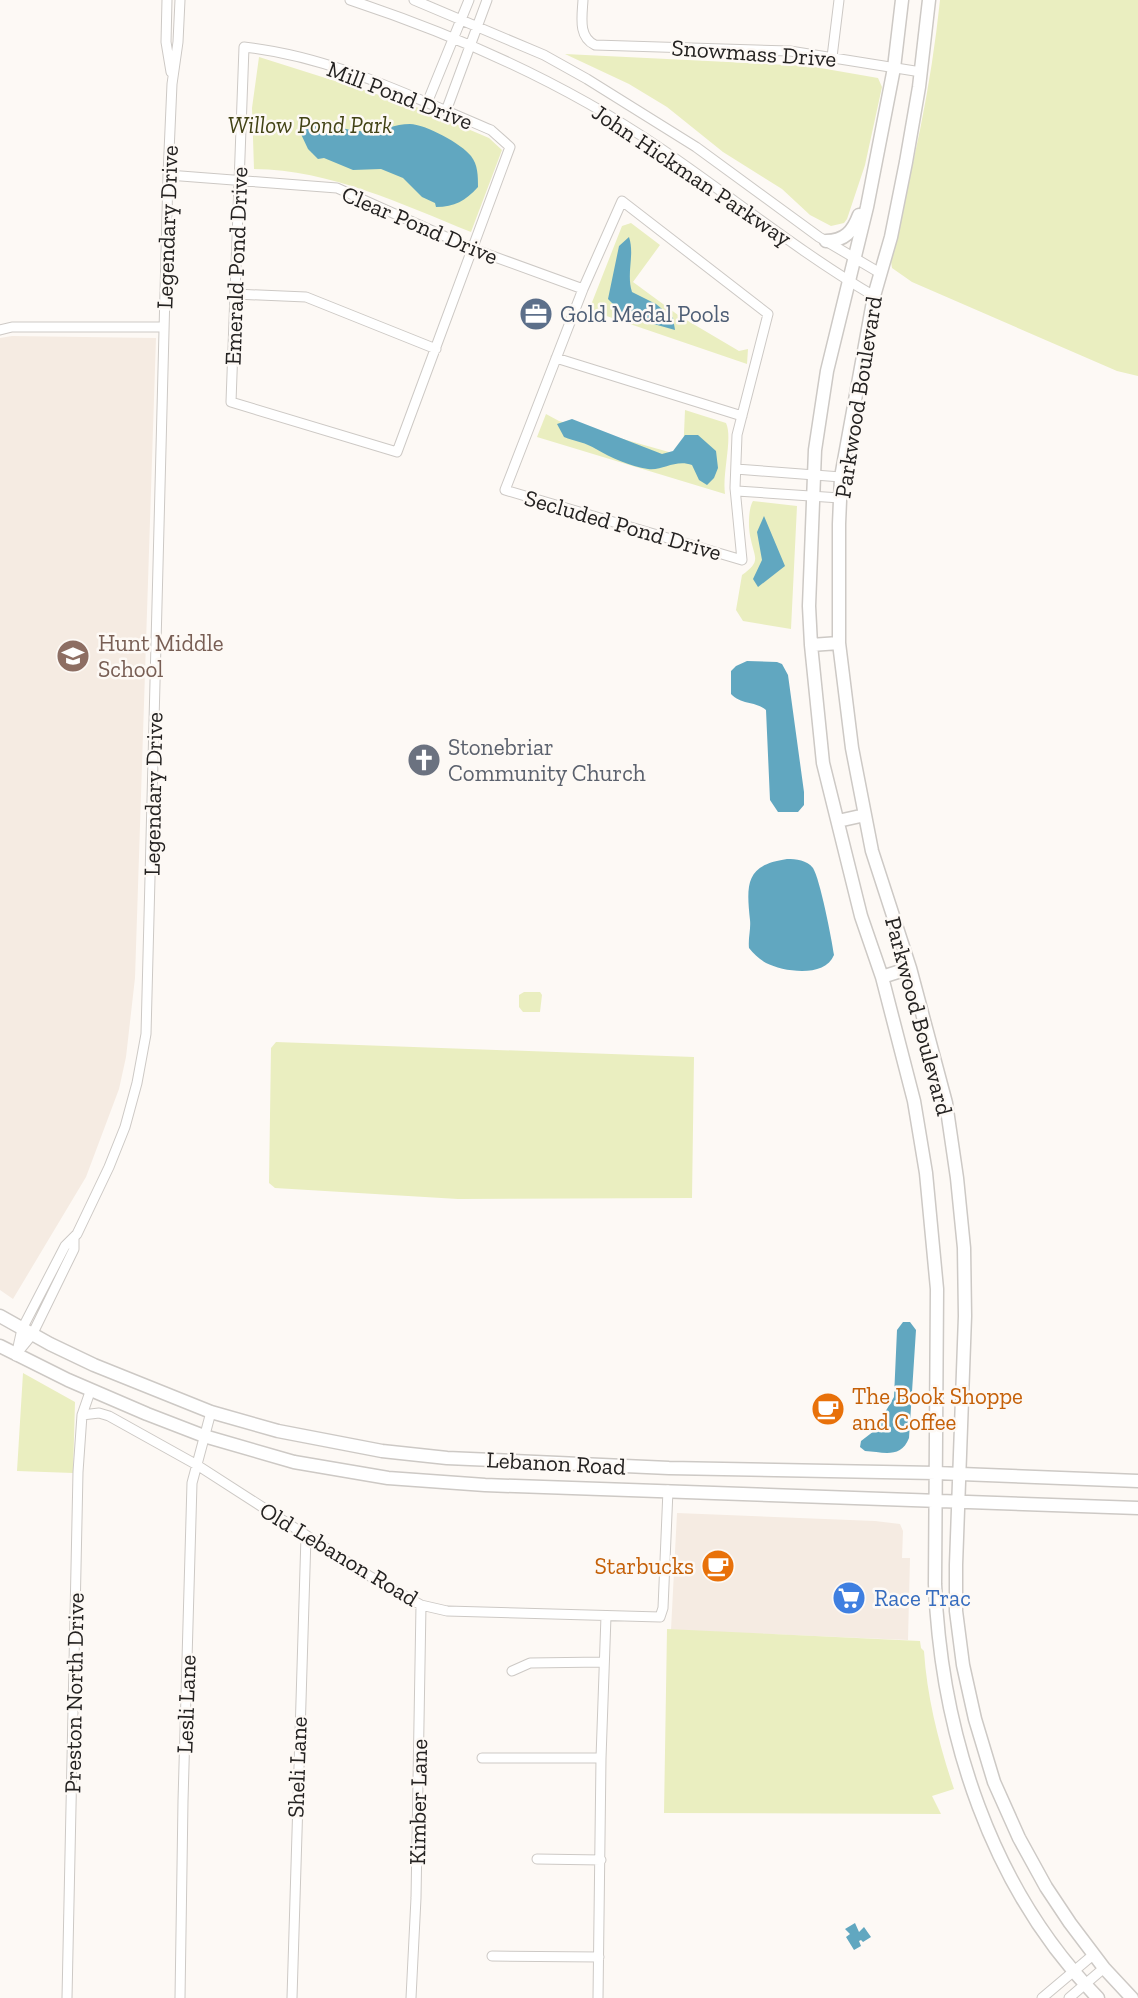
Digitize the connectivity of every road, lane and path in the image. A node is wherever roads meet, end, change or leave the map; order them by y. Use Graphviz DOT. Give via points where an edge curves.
graph roads {
  1 [pos="167,0"];
  2 [pos="180,0"];
  3 [pos="350,0"];
  4 [pos="414,0"];
  5 [pos="469,0"];
  6 [pos="487,0"];
  7 [pos="583,0"];
  8 [pos="839,0"];
  9 [pos="902,0"];
  10 [pos="929,0"];
  11 [pos="463,19"];
  12 [pos="478,26"];
  13 [pos="455,39"];
  14 [pos="470,46"];
  15 [pos="244,47"];
  16 [pos="832,57"];
  17 [pos="894,68"];
  18 [pos="921,72"];
  19 [pos="172,84"];
  20 [pos="427,103"];
  21 [pos="446,111"];
  22 [pos="168,176"];
  23 [pos="238,180"];
  24 [pos="870,189"];
  25 [pos="826,241"];
  26 [pos="472,249"];
  27 [pos="855,260"];
  28 [pos="880,273"];
  29 [pos="849,282"];
  30 [pos="583,289"];
  31 [pos="235,293"];
  32 [pos="874,296"];
  33 [pos="164,327"];
  34 [pos="0,330"];
  35 [pos="436,349"];
  36 [pos="556,358"];
  37 [pos="743,416"];
  38 [pos="736,469"];
  39 [pos="812,476"];
  40 [pos="841,477"];
  41 [pos="737,491"];
  42 [pos="812,498"];
  43 [pos="840,498"];
  44 [pos="839,643"];
  45 [pos="811,645"];
  46 [pos="865,815"];
  47 [pos="838,821"];
  48 [pos="910,968"];
  49 [pos="882,977"];
  50 [pos="0,1316"];
  51 [pos="27,1332"];
  52 [pos="0,1346"];
  53 [pos="16,1356"];
  54 [pos="90,1389"];
  55 [pos="211,1412"];
  56 [pos="82,1415"];
  57 [pos="204,1436"];
  58 [pos="197,1465"];
  59 [pos="669,1468"];
  60 [pos="936,1473"];
  61 [pos="961,1474"];
  62 [pos="1138,1481"];
  63 [pos="668,1490"];
  64 [pos="936,1500"];
  65 [pos="959,1500"];
  66 [pos="1138,1508"];
  67 [pos="306,1536"];
  68 [pos="421,1605"];
  69 [pos="606,1616"];
  70 [pos="603,1662"];
  71 [pos="512,1671"];
  72 [pos="482,1758"];
  73 [pos="601,1758"];
  74 [pos="971,1788"];
  75 [pos="996,1788"];
  76 [pos="976,1802"];
  77 [pos="537,1859"];
  78 [pos="601,1860"];
  79 [pos="1093,1955"];
  80 [pos="492,1956"];
  81 [pos="599,1957"];
  82 [pos="1104,1968"];
  83 [pos="1073,1972"];
  84 [pos="1085,1984"];
  85 [pos="67,1998"];
  86 [pos="180,1998"];
  87 [pos="292,1998"];
  88 [pos="411,1998"];
  89 [pos="598,1998"];
  90 [pos="1042,1998"];
  91 [pos="1069,1998"];
  92 [pos="1098,1998"];
  93 [pos="1132,1998"];
  1 -- 19 [label="street, Legendary Drive"];
  2 -- 19 [label="street, Legendary Drive"];
  3 -- 13 [label="street, John Hickman Parkway"];
  4 -- 11 [label="street, John Hickman Parkway"];
  5 -- 11 [label="street"];
  6 -- 12 [label="street"];
  7 -- 16 [label="street, Snowmass Drive" via="583,30 587,40 600,45"];
  8 -- 16 [label="street"];
  9 -- 17 [label="main road, Parkwood Boulevard"];
  10 -- 18 [label="main road, Parkwood Boulevard"];
  11 -- 12 [label="street, John Hickman Parkway"];
  11 -- 13 [label="street"];
  12 -- 14 [label="street"];
  12 -- 25 [label="street, John Hickman Parkway" via="544,55 598,86 696,147"];
  13 -- 14 [label="street, John Hickman Parkway"];
  13 -- 20 [label="street"];
  14 -- 21 [label="street"];
  14 -- 29 [label="street, John Hickman Parkway" via="538,77 660,148"];
  15 -- 20 [label="street, Mill Pond Drive" via="354,73"];
  15 -- 23 [label="street, Emerald Pond Drive"];
  16 -- 17 [label="street, Snowmass Drive"];
  17 -- 18 [label="street, Snowmass Drive"];
  17 -- 24 [label="main road, Parkwood Boulevard"];
  18 -- 28 [label="main road, Parkwood Boulevard" via="894,225"];
  19 -- 22 [label="street, Legendary Drive"];
  20 -- 21 [label="street, Mill Pond Drive"];
  21 -- 26 [label="street, Mill Pond Drive" via="491,130 510,146"];
  22 -- 23 [label="street, Clear Pond Drive"];
  22 -- 33 [label="street, Legendary Drive"];
  23 -- 26 [label="street, Clear Pond Drive" via="337,188"];
  23 -- 31 [label="street, Emerald Pond Drive"];
  24 -- 25 [label="main road" via="850,233"];
  24 -- 27 [label="main road, Parkwood Boulevard"];
  25 -- 27 [label="street, John Hickman Parkway"];
  26 -- 30 [label="street, Clear Pond Drive"];
  26 -- 35 [label="street"];
  27 -- 28 [label="street, John Hickman Parkway"];
  27 -- 29 [label="main road, Parkwood Boulevard"];
  28 -- 32 [label="main road, Parkwood Boulevard"];
  29 -- 32 [label="street, John Hickman Parkway"];
  29 -- 39 [label="main road, Parkwood Boulevard" via="827,371"];
  30 -- 36 [label="street"];
  30 -- 37 [label="street" via="622,201 768,314"];
  31 -- 35 [label="street" via="306,297"];
  31 -- 35 [label="street, Emerald Pond Drive" via="231,402 397,452"];
  32 -- 40 [label="main road, Parkwood Boulevard"];
  33 -- 34 [label="street"];
  33 -- 51 [label="street, Legendary Drive" via="146,1034 125,1127"];
  36 -- 37 [label="street"];
  36 -- 41 [label="street, Secluded Pond Drive" via="505,490 742,560"];
  37 -- 38 [label="street"];
  38 -- 39 [label="street"];
  38 -- 41 [label="street"];
  39 -- 40 [label="street"];
  39 -- 42 [label="main road, Parkwood Boulevard"];
  40 -- 43 [label="main road, Parkwood Boulevard"];
  41 -- 42 [label="street"];
  42 -- 43 [label="street"];
  42 -- 45 [label="main road, Parkwood Boulevard"];
  43 -- 44 [label="main road, Parkwood Boulevard"];
  44 -- 45 [label="main road"];
  44 -- 46 [label="main road, Parkwood Boulevard"];
  45 -- 47 [label="main road, Parkwood Boulevard" via="823,763"];
  46 -- 47 [label="main road"];
  46 -- 48 [label="main road, Parkwood Boulevard"];
  47 -- 49 [label="main road, Parkwood Boulevard" via="861,916"];
  48 -- 49 [label="main road"];
  48 -- 61 [label="main road, Parkwood Boulevard" via="946,1102 964,1248"];
  49 -- 60 [label="main road, Parkwood Boulevard" via="914,1101 932,1219 937,1289"];
  50 -- 51 [label="main road, Lebanon Road"];
  51 -- 53 [label="street, Legendary Drive"];
  51 -- 55 [label="main road, Lebanon Road"];
  52 -- 53 [label="main road, Lebanon Road"];
  53 -- 54 [label="main road, Lebanon Road"];
  54 -- 56 [label="street, Preston North Drive"];
  54 -- 57 [label="main road, Lebanon Road"];
  55 -- 57 [label="street, Lesli Lane"];
  55 -- 59 [label="main road, Lebanon Road" via="328,1442 413,1455"];
  56 -- 58 [label="street, Old Lebanon Road" via="109,1416"];
  56 -- 85 [label="street, Preston North Drive"];
  57 -- 58 [label="street, Lesli Lane"];
  57 -- 63 [label="main road, Lebanon Road" via="295,1462 388,1478"];
  58 -- 67 [label="street, Old Lebanon Road"];
  58 -- 86 [label="street, Lesli Lane" via="192,1483"];
  59 -- 60 [label="main road, Lebanon Road"];
  59 -- 63 [label="main road"];
  60 -- 61 [label="main road, Lebanon Road"];
  60 -- 64 [label="main road, Parkwood Boulevard"];
  61 -- 62 [label="main road, Lebanon Road"];
  61 -- 65 [label="main road, Parkwood Boulevard"];
  63 -- 64 [label="main road, Lebanon Road"];
  63 -- 69 [label="street, Old Lebanon Road" via="660,1618"];
  64 -- 65 [label="main road, Lebanon Road"];
  64 -- 74 [label="main road, Parkwood Boulevard" via="938,1644"];
  65 -- 66 [label="main road, Lebanon Road"];
  65 -- 75 [label="main road, Parkwood Boulevard" via="958,1637 975,1719"];
  67 -- 68 [label="street, Old Lebanon Road"];
  67 -- 87 [label="street, Sheli Lane"];
  68 -- 69 [label="street, Old Lebanon Road" via="475,1613"];
  68 -- 88 [label="street, Kimber Lane"];
  69 -- 70 [label="street"];
  70 -- 71 [label="street" via="530,1663"];
  70 -- 73 [label="street"];
  72 -- 73 [label="street"];
  73 -- 78 [label="street"];
  74 -- 75 [label="main road"];
  74 -- 76 [label="main road, Parkwood Boulevard"];
  75 -- 76 [label="main road"];
  75 -- 79 [label="main road, Parkwood Boulevard" via="1045,1887"];
  76 -- 83 [label="main road, Parkwood Boulevard" via="1029,1910"];
  77 -- 78 [label="street"];
  78 -- 81 [label="street"];
  79 -- 82 [label="main road, Parkwood Boulevard"];
  79 -- 83 [label="street"];
  80 -- 81 [label="street"];
  81 -- 89 [label="street"];
  82 -- 84 [label="street"];
  82 -- 93 [label="main road, Parkwood Boulevard"];
  83 -- 84 [label="main road, Parkwood Boulevard"];
  83 -- 90 [label="street"];
  84 -- 91 [label="street"];
  84 -- 92 [label="main road, Parkwood Boulevard"];
}
